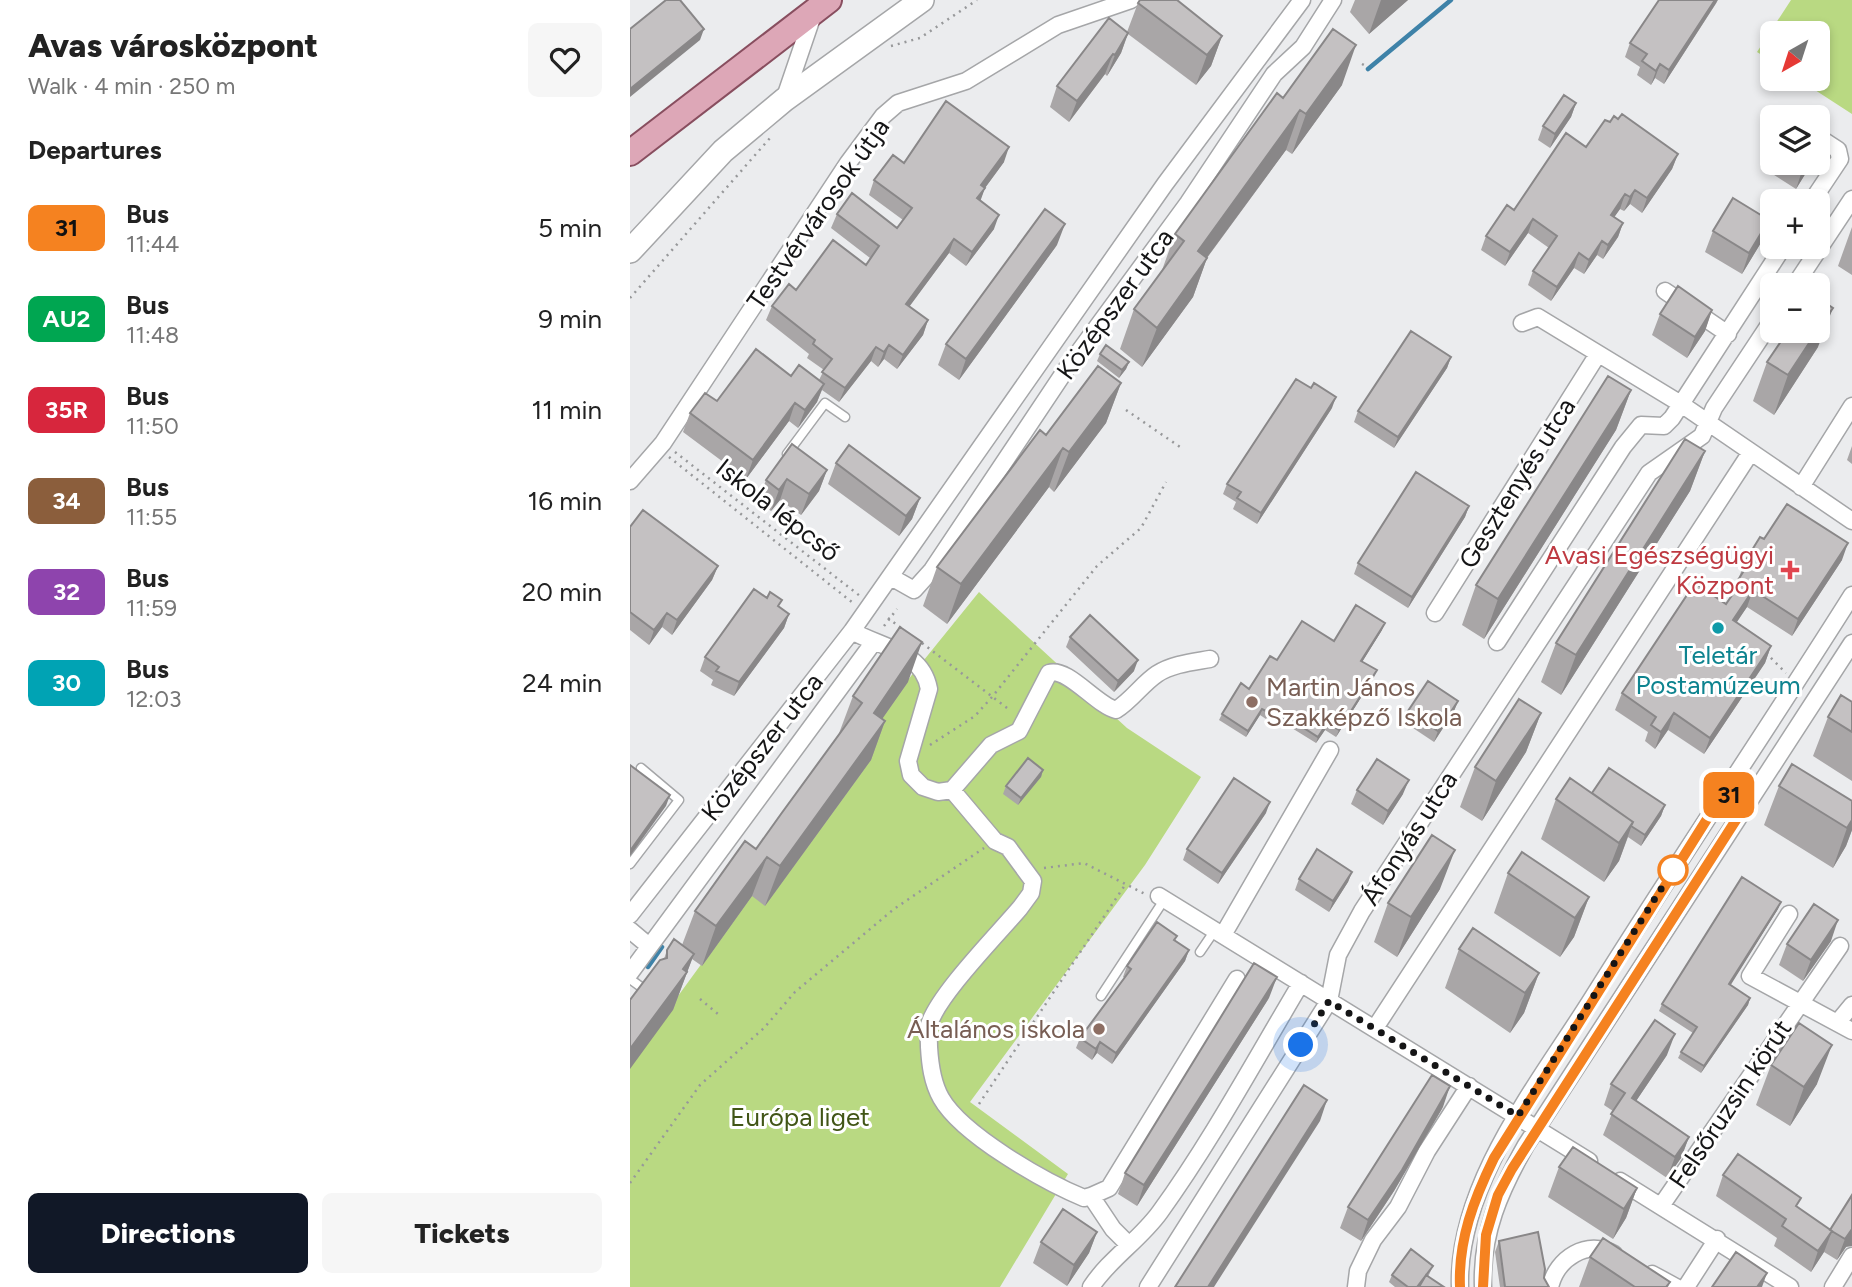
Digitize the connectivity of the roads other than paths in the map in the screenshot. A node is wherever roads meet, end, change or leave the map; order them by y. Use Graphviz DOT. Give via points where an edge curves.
graph roads {
  1 [pos="922,0"];
  2 [pos="1130,0"];
  3 [pos="1302,0"];
  4 [pos="1333,0"];
  5 [pos="1108,3"];
  6 [pos="822,5"];
  7 [pos="1280,32"];
  8 [pos="796,38"];
  9 [pos="1303,47"];
  10 [pos="784,100"];
  11 [pos="1830,145"];
  12 [pos="630,153"];
  13 [pos="1830,174"];
  14 [pos="1852,200"];
  15 [pos="1737,211"];
  16 [pos="1760,226"];
  17 [pos="630,251"];
  18 [pos="1775,259"];
  19 [pos="1803,273"];
  20 [pos="1665,291"];
  21 [pos="1521,323"];
  22 [pos="1728,334"];
  23 [pos="1760,339"];
  24 [pos="1598,354"];
  25 [pos="1681,404"];
  26 [pos="1852,406"];
  27 [pos="845,417"];
  28 [pos="1706,422"];
  29 [pos="1751,452"];
  30 [pos="787,455"];
  31 [pos="630,481"];
  32 [pos="1801,487"];
  33 [pos="1852,521"];
  34 [pos="891,577"];
  35 [pos="1852,595"];
  36 [pos="1436,613"];
  37 [pos="852,631"];
  38 [pos="1497,642"];
  39 [pos="873,643"];
  40 [pos="1852,643"];
  41 [pos="1210,659"];
  42 [pos="1330,750"];
  43 [pos="641,768"];
  44 [pos="952,790"];
  45 [pos="1724,792"];
  46 [pos="1745,806"];
  47 [pos="630,864"];
  48 [pos="1162,898"];
  49 [pos="1789,914"];
  50 [pos="630,915"];
  51 [pos="630,930"];
  52 [pos="1219,933"];
  53 [pos="649,946"];
  54 [pos="1840,946"];
  55 [pos="1200,952"];
  56 [pos="633,968"];
  57 [pos="630,979"];
  58 [pos="1237,979"];
  59 [pos="1301,983"];
  60 [pos="648,992"];
  61 [pos="1101,996"];
  62 [pos="1329,1001"];
  63 [pos="1800,1002"];
  64 [pos="1852,1004"];
  65 [pos="1845,1026"];
  66 [pos="1375,1028"];
  67 [pos="1469,1086"];
  68 [pos="1518,1116"];
  69 [pos="1536,1128"];
  70 [pos="1091,1196"];
  71 [pos="1661,1206"];
  72 [pos="1717,1239"];
  73 [pos="1129,1245"];
  74 [pos="1852,1256"];
  75 [pos="1782,1285"];
  76 [pos="1091,1287"];
  77 [pos="1148,1287"];
  78 [pos="1356,1287"];
  79 [pos="1460,1287"];
  80 [pos="1483,1287"];
  81 [pos="1550,1287"];
  82 [pos="1676,1287"];
  83 [pos="1686,1287"];
  84 [pos="1833,1287"];
  1 -- 10 [label="street"];
  2 -- 5 [label="street, Testvérvárosok útja"];
  3 -- 7 [label="street, Középszer utca"];
  4 -- 9 [label="street, Középszer utca"];
  5 -- 31 [label="street, Testvérvárosok útja" via="1058,25 966,81 898,103 883,116 660,446"];
  6 -- 8 [label="main road"];
  7 -- 9 [label="street"];
  7 -- 34 [label="street, Középszer utca" via="1165,184"];
  8 -- 10 [label="street"];
  8 -- 12 [label="main road"];
  9 -- 34 [label="street, Középszer utca" via="1274,74 1096,339 932,570 914,590"];
  10 -- 17 [label="street" via="723,151"];
  11 -- 13 [label="street" via="1838,150 1840,159"];
  14 -- 19 [label="street"];
  15 -- 16 [label="street"];
  18 -- 22 [label="street"];
  20 -- 22 [label="street"];
  21 -- 24 [label="street" via="1538,317"];
  22 -- 25 [label="street"];
  23 -- 28 [label="street"];
  24 -- 25 [label="street"];
  24 -- 36 [label="street, Gesztenyés utca"];
  25 -- 28 [label="street"];
  25 -- 38 [label="street" via="1664,426 1641,425 1623,447"];
  26 -- 32 [label="street"];
  27 -- 30 [label="lane" via="825,403"];
  28 -- 29 [label="street"];
  28 -- 62 [label="street, Áfonyás utca" via="1702,436 1649,473 1362,911 1338,954"];
  29 -- 32 [label="street"];
  29 -- 66 [label="street"];
  32 -- 33 [label="street"];
  34 -- 37 [label="street, Középszer utca"];
  35 -- 45 [label="street"];
  37 -- 39 [label="street"];
  37 -- 50 [label="street, Középszer utca"];
  39 -- 44 [label="street" via="909,655 927,678 927,698 908,761 911,775 923,787"];
  39 -- 53 [label="street, Középszer utca"];
  40 -- 46 [label="street"];
  41 -- 44 [label="street" via="1157,674 1116,710 1061,673 1049,673 1024,722 1011,737 991,745"];
  42 -- 52 [label="street"];
  43 -- 47 [label="lane" via="679,800"];
  44 -- 70 [label="street" via="995,841 1008,847 1033,881 1031,893 942,998 929,1027 930,1070 941,1098 992,1145 1052,1185 1084,1198"];
  45 -- 46 [label="lane"];
  45 -- 68 [label="street"];
  46 -- 69 [label="street"];
  48 -- 52 [label="street"];
  48 -- 61 [label="lane"];
  49 -- 63 [label="street, Felsőruzsin körút" via="1750,976"];
  51 -- 53 [label="street"];
  52 -- 55 [label="lane"];
  52 -- 59 [label="street"];
  53 -- 56 [label="street, Középszer utca"];
  54 -- 63 [label="street, Felsőruzsin körút"];
  57 -- 60 [label="lane"];
  58 -- 70 [label="street" via="1109,1188"];
  59 -- 62 [label="street"];
  59 -- 73 [label="street" via="1181,1182"];
  62 -- 66 [label="street"];
  62 -- 77 [label="street, Áfonyás utca"];
  63 -- 65 [label="street, Felsőruzsin körút"];
  63 -- 71 [label="street, Felsőruzsin körút"];
  64 -- 65 [label="street, Felsőruzsin körút"];
  66 -- 67 [label="street"];
  67 -- 68 [label="street"];
  67 -- 78 [label="street" via="1398,1207 1373,1240 1357,1271"];
  68 -- 69 [label="street"];
  68 -- 79 [label="street" via="1474,1202 1463,1238"];
  69 -- 71 [label="street, Felsőruzsin körút"];
  69 -- 80 [label="street" via="1498,1195 1486,1235"];
  70 -- 73 [label="street"];
  71 -- 72 [label="street, Felsőruzsin körút"];
  72 -- 75 [label="street, Felsőruzsin körút"];
  72 -- 83 [label="street"];
  73 -- 76 [label="street"];
  74 -- 84 [label="street"];
  81 -- 82 [label="street" via="1552,1276 1576,1252 1601,1247"];
}
